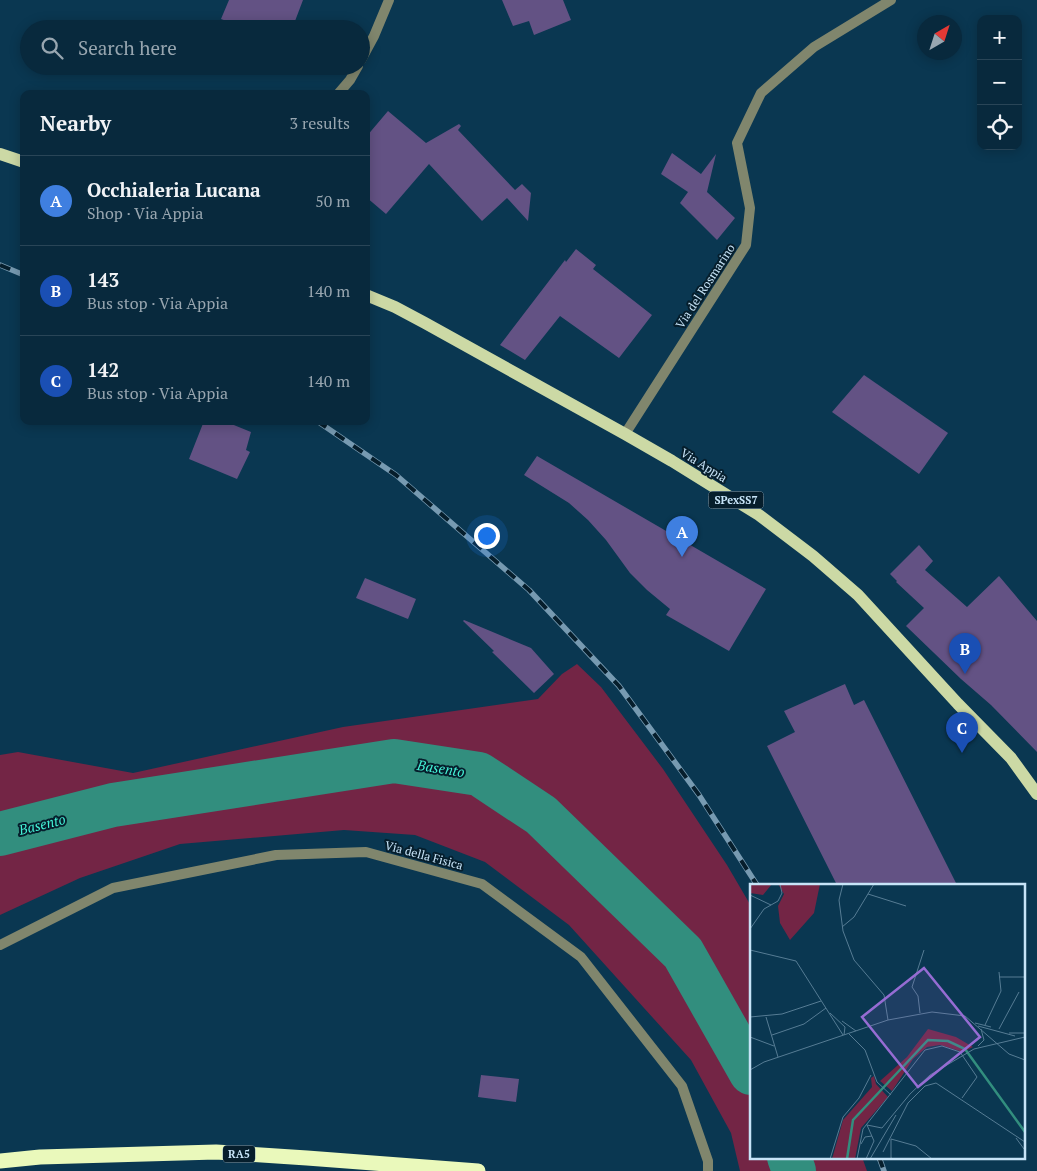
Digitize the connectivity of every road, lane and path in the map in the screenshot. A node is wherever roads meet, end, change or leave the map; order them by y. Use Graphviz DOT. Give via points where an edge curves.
graph roads {
  1 [pos="389,0"];
  2 [pos="891,0"];
  3 [pos="370,43"];
  4 [pos="353,75"];
  5 [pos="341,90"];
  6 [pos="0,154"];
  7 [pos="20,161"];
  8 [pos="370,297"];
  9 [pos="624,434"];
  10 [pos="1037,794"];
  11 [pos="0,945"];
  12 [pos="0,1161"];
  13 [pos="478,1171"];
  14 [pos="708,1171"];
  1 -- 3 [label="street"];
  2 -- 9 [label="street, Via del Rosmarino" via="814,47 761,93 737,143 750,208 746,245"];
  4 -- 5 [label="street"];
  6 -- 7 [label="main road"];
  8 -- 9 [label="main road, Via Appia / SPexSS7" via="425,323"];
  9 -- 10 [label="main road, Via Appia / SPexSS7" via="759,515 813,556 865,602 1011,758"];
  11 -- 14 [label="street, Via della Fisica" via="113,888 276,855 366,852 482,884 581,957 682,1086 708,1161"];
  12 -- 13 [label="highway, RA5" via="216,1152"];
}
